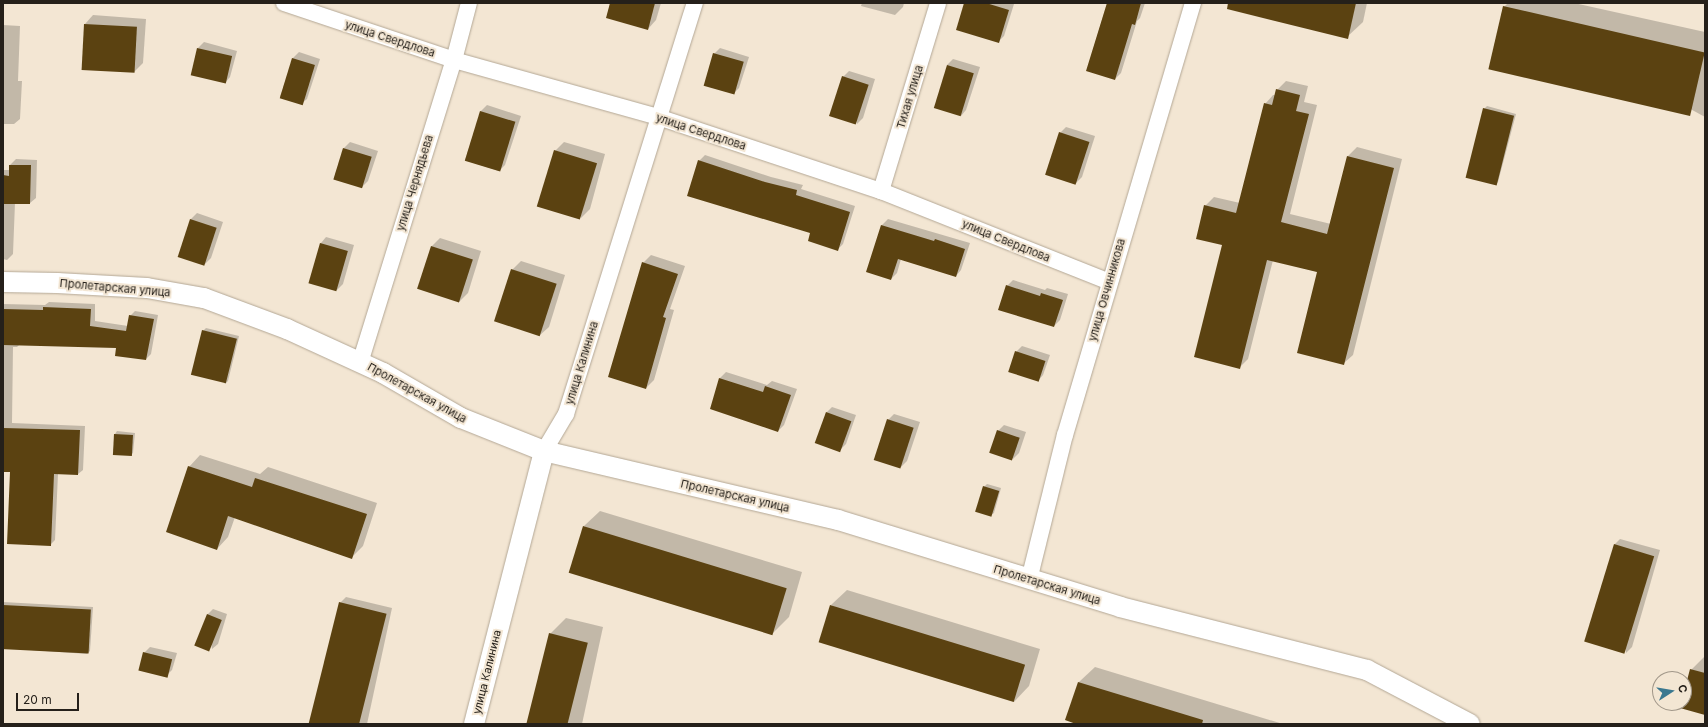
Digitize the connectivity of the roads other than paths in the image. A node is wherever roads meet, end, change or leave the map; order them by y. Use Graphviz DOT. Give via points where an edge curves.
graph roads {
  1 [pos="284,3"];
  2 [pos="469,3"];
  3 [pos="695,3"];
  4 [pos="938,3"];
  5 [pos="1193,3"];
  6 [pos="454,60"];
  7 [pos="658,117"];
  8 [pos="881,191"];
  9 [pos="3,282"];
  10 [pos="1110,282"];
  11 [pos="360,363"];
  12 [pos="544,451"];
  13 [pos="1029,580"];
  14 [pos="474,724"];
  15 [pos="1470,724"];
  1 -- 6 [label="street, улица Свердлова"];
  2 -- 6 [label="street, улица Чернядьева"];
  3 -- 7 [label="street, улица Калинина"];
  4 -- 8 [label="street, Тихая улица"];
  5 -- 10 [label="street, улица Овчинникова"];
  6 -- 7 [label="street, улица Свердлова"];
  6 -- 11 [label="street, улица Чернядьева"];
  7 -- 8 [label="street, улица Свердлова"];
  7 -- 12 [label="street, улица Калинина" via="566,414"];
  8 -- 10 [label="street, улица Свердлова"];
  9 -- 11 [label="street, Пролетарская улица" via="147,288 204,298 287,329"];
  10 -- 13 [label="street, улица Овчинникова" via="1065,435"];
  11 -- 12 [label="street, Пролетарская улица" via="383,373 461,418"];
  12 -- 13 [label="street, Пролетарская улица" via="838,520"];
  12 -- 14 [label="street, улица Калинина"];
  13 -- 15 [label="street, Пролетарская улица" via="1120,607 1367,670"];
}
